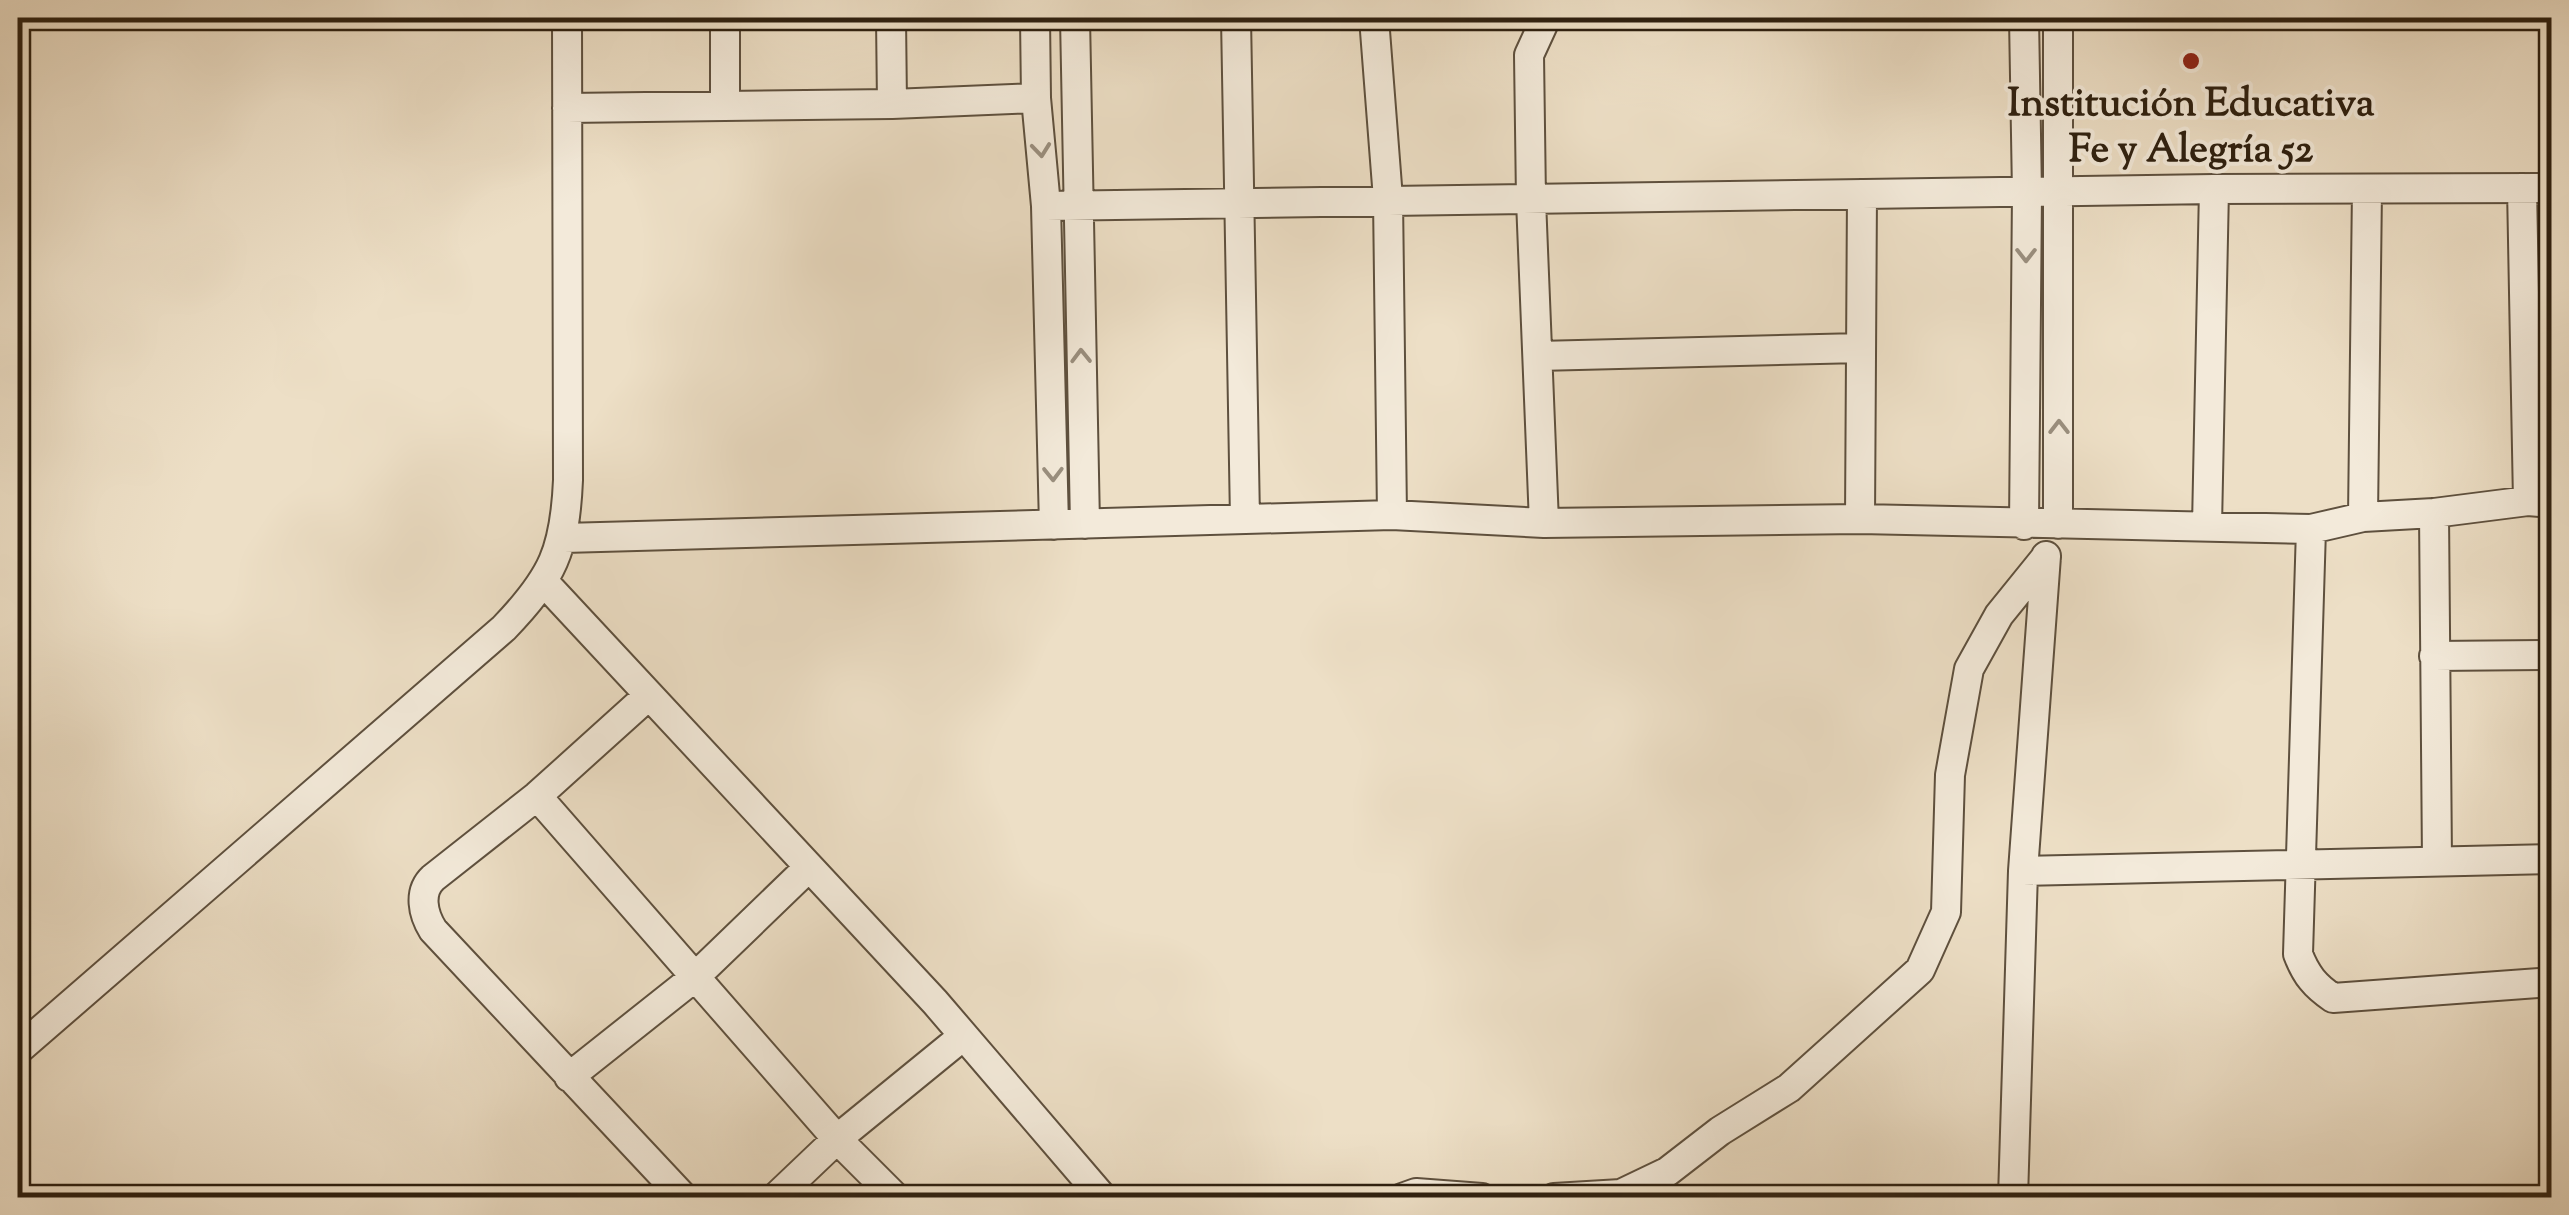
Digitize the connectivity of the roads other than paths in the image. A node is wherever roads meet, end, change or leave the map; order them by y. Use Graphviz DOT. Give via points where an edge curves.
graph roads {
  1 [pos="566,18"];
  2 [pos="725,18"];
  3 [pos="891,18"];
  4 [pos="1035,18"];
  5 [pos="1075,18"];
  6 [pos="1236,18"];
  7 [pos="1374,18"];
  8 [pos="1546,18"];
  9 [pos="2024,18"];
  10 [pos="2058,18"];
  11 [pos="1036,98"];
  12 [pos="892,104"];
  13 [pos="725,106"];
  14 [pos="567,108"];
  15 [pos="2522,188"];
  16 [pos="2552,188"];
  17 [pos="2214,189"];
  18 [pos="2367,189"];
  19 [pos="2060,192"];
  20 [pos="2027,193"];
  21 [pos="1862,194"];
  22 [pos="1388,200"];
  23 [pos="1531,200"];
  24 [pos="1239,202"];
  25 [pos="1078,204"];
  26 [pos="1046,206"];
  27 [pos="1861,348"];
  28 [pos="1538,356"];
  29 [pos="2540,502"];
  30 [pos="2434,513"];
  31 [pos="1392,515"];
  32 [pos="2363,518"];
  33 [pos="1245,520"];
  34 [pos="1860,520"];
  35 [pos="1544,523"];
  36 [pos="1054,524"];
  37 [pos="1084,524"];
  38 [pos="2042,525"];
  39 [pos="2207,526"];
  40 [pos="2311,529"];
  41 [pos="564,538"];
  42 [pos="2046,557"];
  43 [pos="543,581"];
  44 [pos="2552,655"];
  45 [pos="2434,656"];
  46 [pos="650,695"];
  47 [pos="537,796"];
  48 [pos="2552,860"];
  49 [pos="2436,861"];
  50 [pos="2300,864"];
  51 [pos="809,868"];
  52 [pos="2023,872"];
  53 [pos="695,977"];
  54 [pos="2552,982"];
  55 [pos="962,1037"];
  56 [pos="18,1050"];
  57 [pos="569,1077"];
  58 [pos="837,1139"];
  59 [pos="778,1197"];
  60 [pos="684,1198"];
  61 [pos="896,1198"];
  62 [pos="1103,1198"];
  63 [pos="1402,1198"];
  64 [pos="1482,1198"];
  65 [pos="1554,1198"];
  66 [pos="2013,1198"];
  1 -- 14 [label="street"];
  2 -- 13 [label="street"];
  3 -- 12 [label="street"];
  4 -- 11 [label="street"];
  5 -- 25 [label="street"];
  6 -- 24 [label="street"];
  7 -- 22 [label="street"];
  8 -- 23 [label="street" via="1529,55"];
  9 -- 20 [label="street"];
  10 -- 19 [label="street"];
  11 -- 12 [label="street"];
  11 -- 26 [label="street, one-way"];
  12 -- 13 [label="street"];
  13 -- 14 [label="street"];
  14 -- 41 [label="street"];
  15 -- 16 [label="street"];
  15 -- 18 [label="street"];
  15 -- 29 [label="street"];
  17 -- 18 [label="street"];
  17 -- 19 [label="street"];
  17 -- 39 [label="street"];
  18 -- 32 [label="street"];
  19 -- 20 [label="street"];
  38 -- 19 [label="street, one-way"];
  20 -- 21 [label="street"];
  20 -- 38 [label="street, one-way"];
  21 -- 23 [label="street"];
  21 -- 27 [label="street"];
  22 -- 23 [label="street"];
  22 -- 24 [label="street"];
  22 -- 31 [label="street"];
  23 -- 28 [label="street"];
  24 -- 25 [label="street"];
  24 -- 33 [label="street"];
  25 -- 26 [label="street"];
  37 -- 25 [label="street, one-way"];
  26 -- 36 [label="street, one-way"];
  27 -- 28 [label="street"];
  27 -- 34 [label="street"];
  28 -- 35 [label="street"];
  29 -- 30 [label="street"];
  30 -- 32 [label="street"];
  30 -- 45 [label="street"];
  31 -- 33 [label="street"];
  31 -- 35 [label="street"];
  32 -- 40 [label="street"];
  33 -- 37 [label="street"];
  34 -- 35 [label="street"];
  34 -- 38 [label="street"];
  36 -- 37 [label="street"];
  36 -- 41 [label="street"];
  38 -- 39 [label="street"];
  38 -- 42 [label="street"];
  39 -- 40 [label="street"];
  40 -- 50 [label="street"];
  41 -- 43 [label="street"];
  42 -- 52 [label="street"];
  42 -- 65 [label="street" via="1998,615 1969,669 1950,775 1946,912 1920,970 1789,1088 1667,1172 1621,1194"];
  43 -- 46 [label="street"];
  43 -- 56 [label="street" via="504,628"];
  44 -- 45 [label="street"];
  45 -- 49 [label="street"];
  46 -- 47 [label="street"];
  46 -- 51 [label="street"];
  47 -- 53 [label="street"];
  47 -- 57 [label="street" via="426,884 424,906 434,930"];
  48 -- 49 [label="street"];
  49 -- 50 [label="street"];
  50 -- 52 [label="street"];
  50 -- 54 [label="street" via="2298,954 2317,988 2334,998"];
  51 -- 53 [label="street"];
  51 -- 55 [label="street"];
  52 -- 66 [label="street"];
  53 -- 57 [label="street"];
  53 -- 58 [label="street"];
  55 -- 58 [label="street"];
  55 -- 62 [label="street"];
  57 -- 60 [label="street"];
  58 -- 59 [label="street"];
  58 -- 61 [label="street"];
  63 -- 64 [label="street"];
}
